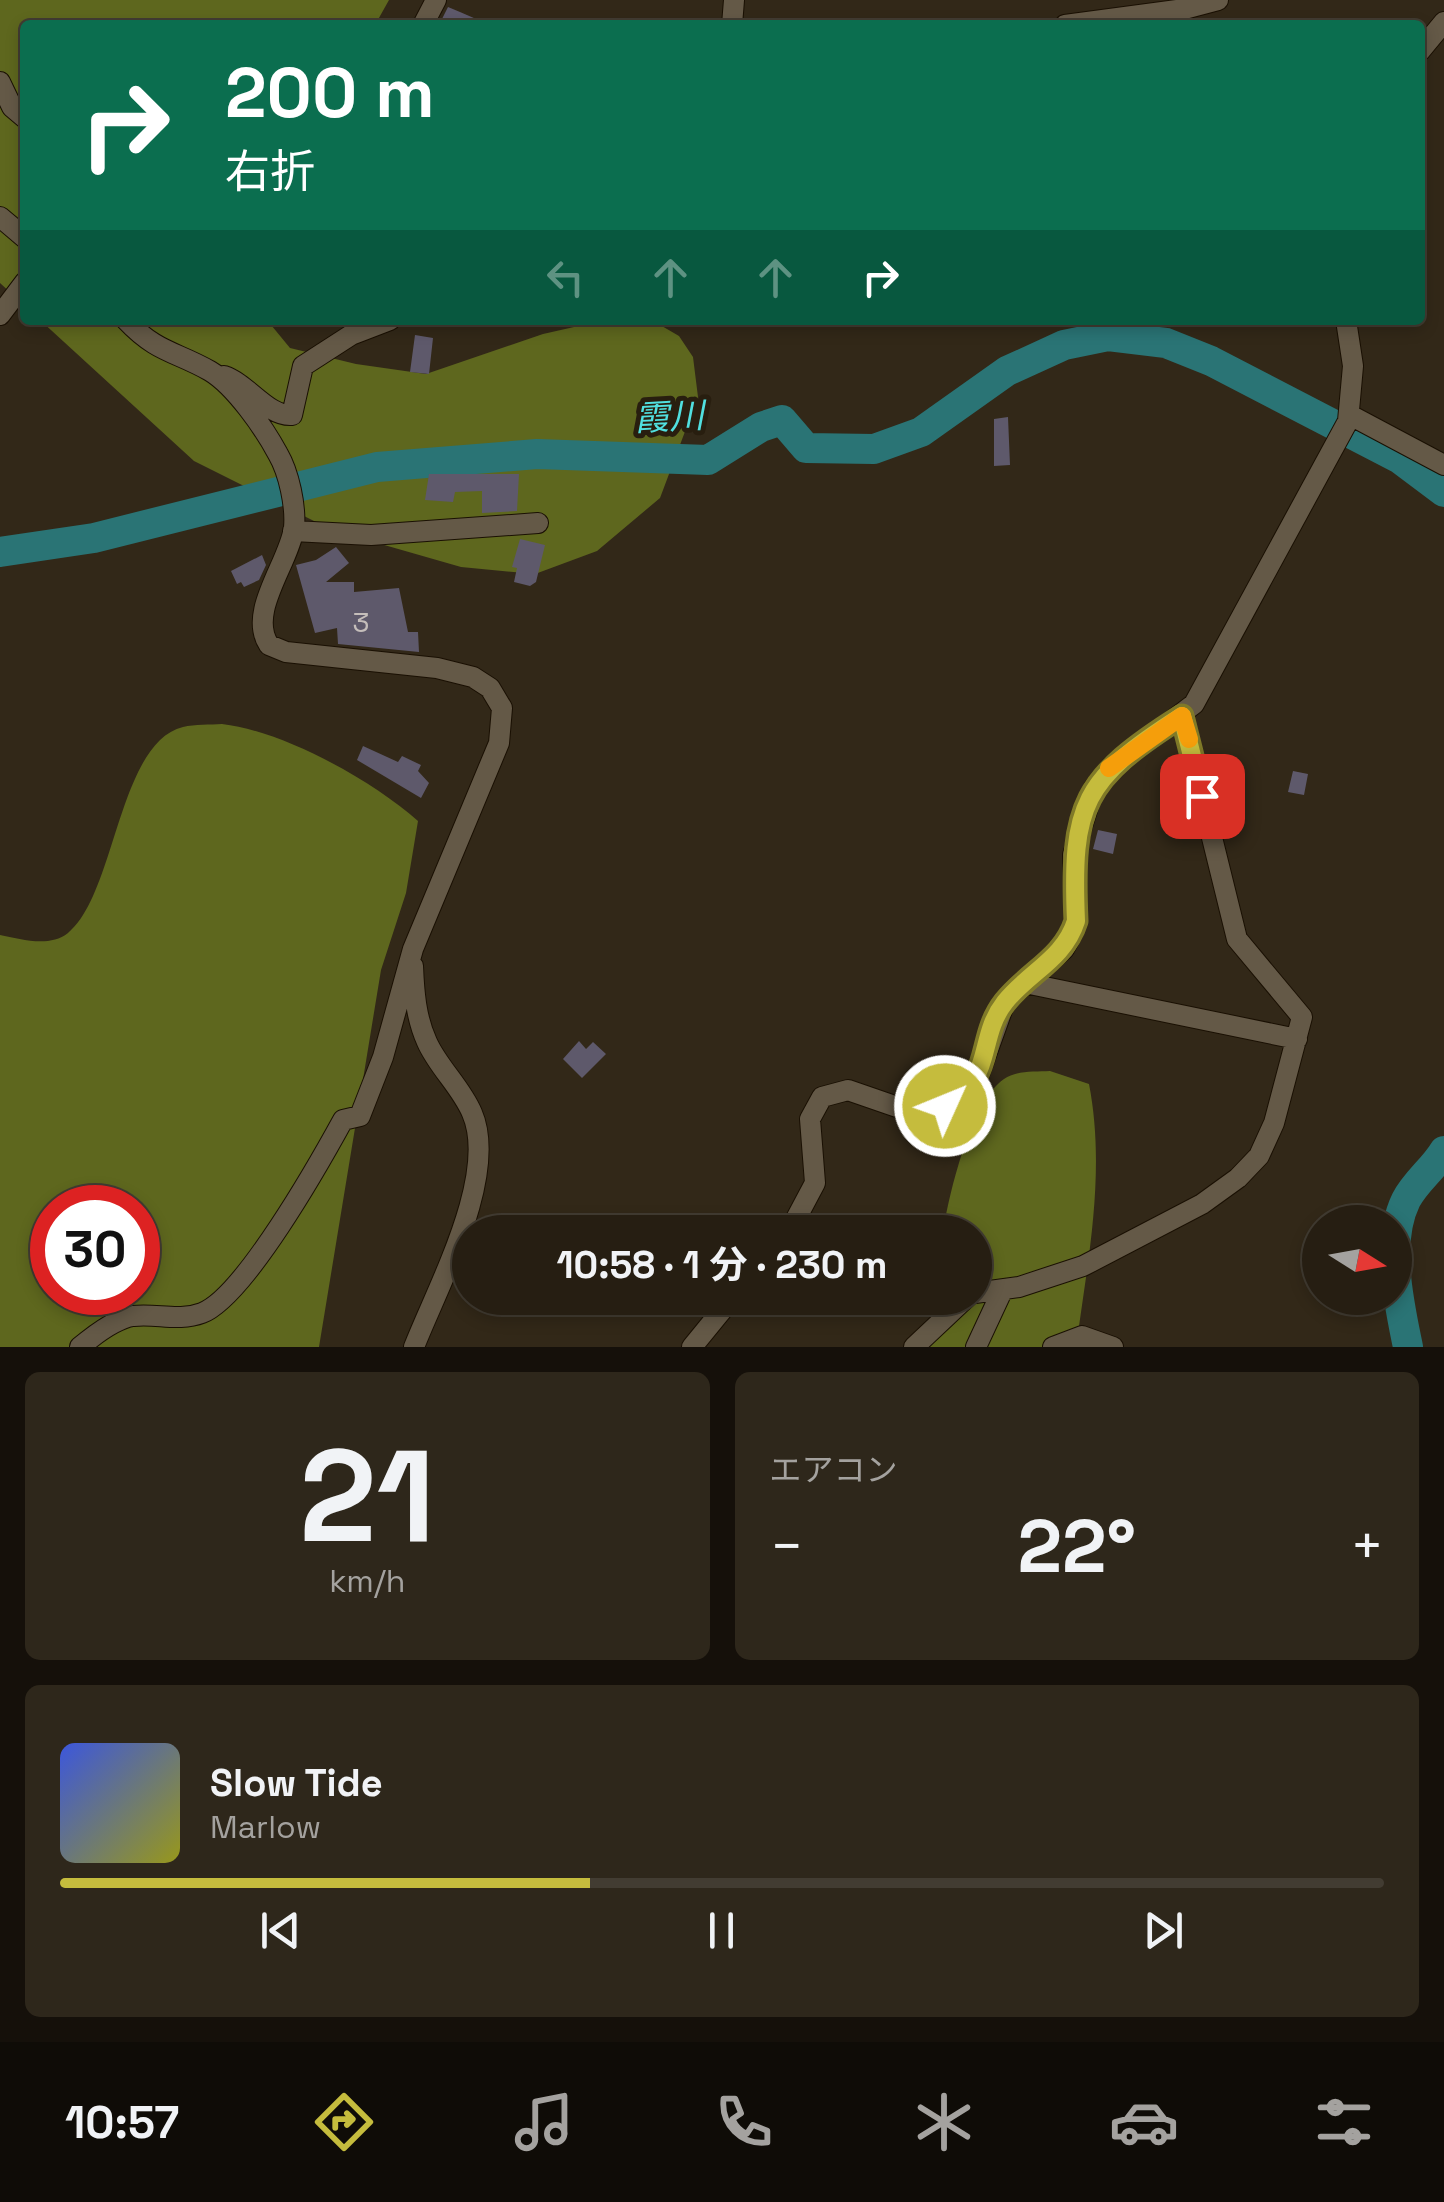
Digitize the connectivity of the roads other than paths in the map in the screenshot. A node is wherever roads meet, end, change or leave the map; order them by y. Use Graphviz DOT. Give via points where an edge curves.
graph roads {
  1 [pos="1218,0"];
  2 [pos="1102,20"];
  3 [pos="1444,22"];
  4 [pos="1425,46"];
  5 [pos="0,82"];
  6 [pos="20,114"];
  7 [pos="0,217"];
  8 [pos="20,234"];
  9 [pos="20,289"];
  10 [pos="0,316"];
  11 [pos="131,325"];
  12 [pos="375,325"];
  13 [pos="1347,325"];
  14 [pos="217,376"];
  15 [pos="1346,425"];
  16 [pos="1444,465"];
  17 [pos="538,524"];
  18 [pos="293,531"];
  19 [pos="1182,716"];
  20 [pos="413,949"];
  21 [pos="1025,983"];
  22 [pos="1297,1038"];
  23 [pos="798,1215"];
  24 [pos="1003,1289"];
  25 [pos="992,1291"];
  26 [pos="718,1315"];
  27 [pos="948,1315"];
  28 [pos="80,1347"];
  29 [pos="414,1347"];
  30 [pos="692,1347"];
  31 [pos="914,1347"];
  32 [pos="976,1347"];
  33 [pos="1054,1347"];
  34 [pos="1112,1347"];
  1 -- 2 [label="street"];
  3 -- 4 [label="street"];
  5 -- 6 [label="street"];
  7 -- 8 [label="street"];
  9 -- 10 [label="street"];
  11 -- 14 [label="street" via="156,349"];
  12 -- 14 [label="street" via="302,366 289,416 277,414 237,381"];
  13 -- 15 [label="street" via="1353,366"];
  14 -- 18 [label="street" via="270,439 288,479"];
  15 -- 16 [label="street"];
  15 -- 19 [label="street" via="1216,669"];
  17 -- 18 [label="street" via="371,535"];
  18 -- 20 [label="street" via="266,608 269,645 473,677 502,708 500,743"];
  19 -- 21 [label="street" via="1110,766 1094,788 1073,855 1072,934"];
  19 -- 22 [label="street" via="1231,922 1243,950 1293,1000 1302,1017"];
  20 -- 28 [label="street" via="360,1116 344,1120 294,1203 222,1300 184,1318 129,1316"];
  20 -- 29 [label="street" via="414,1000 427,1042 473,1114 480,1154 470,1204"];
  21 -- 22 [label="street"];
  21 -- 23 [label="street" via="1005,1002 977,1080 959,1099 920,1111 848,1090 822,1097 810,1120 814,1183"];
  22 -- 24 [label="street" via="1274,1123 1259,1156 1238,1178 1083,1266"];
  24 -- 25 [label="street"];
  24 -- 32 [label="street"];
  26 -- 30 [label="street"];
  27 -- 31 [label="street"];
  33 -- 34 [label="street" via="1082,1336"];
}
